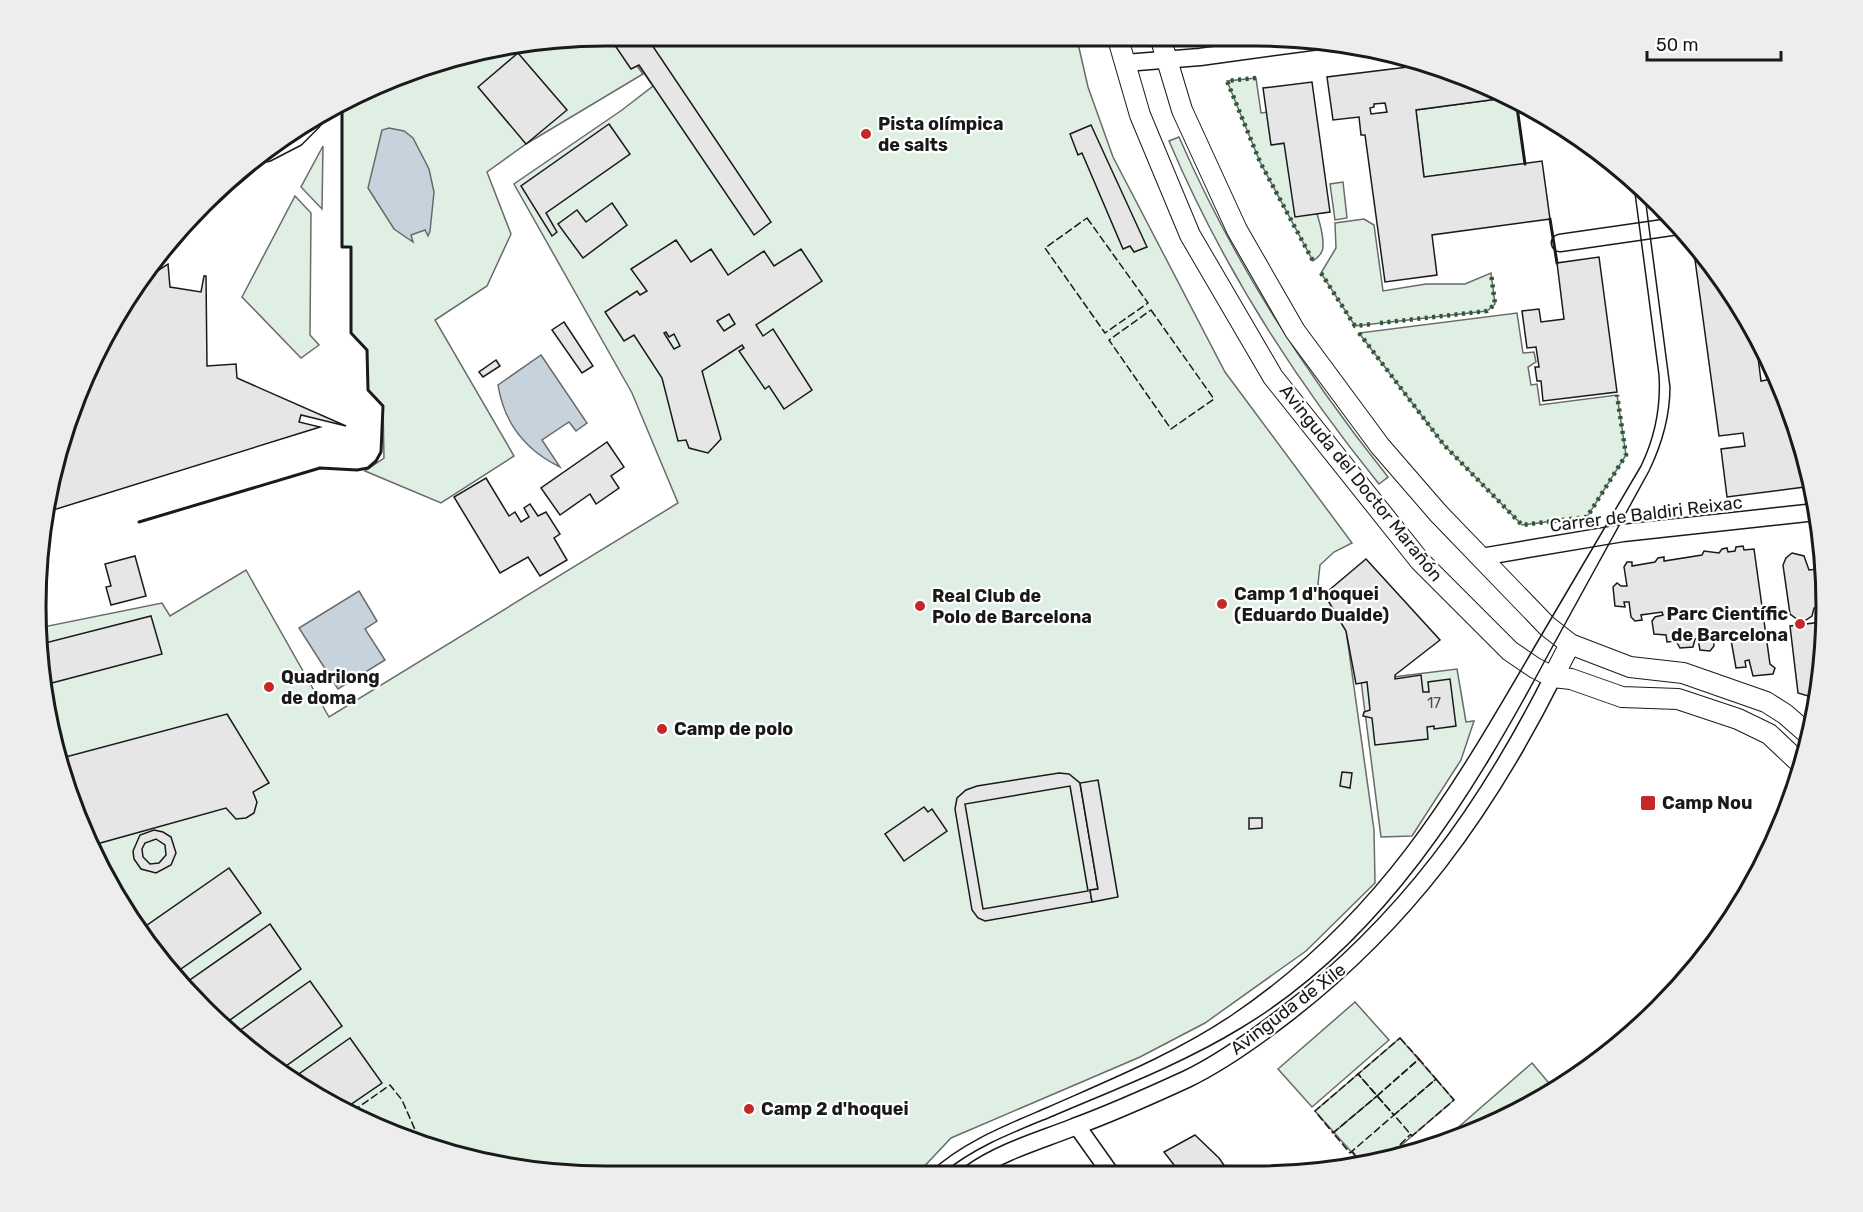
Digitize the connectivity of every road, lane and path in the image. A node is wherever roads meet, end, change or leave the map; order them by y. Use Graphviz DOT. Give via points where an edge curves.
graph roads {
  1 [pos="1120,46"];
  2 [pos="1163,46"];
  3 [pos="1272,47"];
  4 [pos="1167,60"];
  5 [pos="1125,63"];
  6 [pos="1669,227"];
  7 [pos="1560,243"];
  8 [pos="1809,513"];
  9 [pos="1481,557"];
  10 [pos="1570,644"];
  11 [pos="1553,677"];
  12 [pos="1802,729"];
  13 [pos="1795,758"];
  14 [pos="1077,1126"];
  15 [pos="983,1166"];
  16 [pos="1105,1166"];
  1 -- 5 [label="street, Avinguda del Doctor Marañón"];
  2 -- 4 [label="street"];
  3 -- 4 [label="street"];
  4 -- 5 [label="street"];
  4 -- 9 [label="street" via="1182,110 1237,230 1295,331 1380,446"];
  5 -- 11 [label="street, Avinguda del Doctor Marañón" via="1140,115 1190,235 1273,377 1420,561 1510,651"];
  6 -- 7 [label="street"];
  8 -- 9 [label="street, Carrer de Baldiri Reixac" via="1623,533"];
  9 -- 10 [label="street" via="1547,626"];
  10 -- 11 [label="street, Avinguda de Xile"];
  10 -- 12 [label="street" via="1630,667 1683,673 1766,702"];
  11 -- 13 [label="street, Avinguda del Doctor Marañón" via="1571,679 1622,697 1677,699 1738,719 1769,734"];
  11 -- 14 [label="street, Avinguda de Xile" via="1516,748 1441,862 1405,906 1330,981 1247,1044 1188,1078"];
  14 -- 15 [label="street, Avinguda de Xile"];
  14 -- 16 [label="street"];
}
